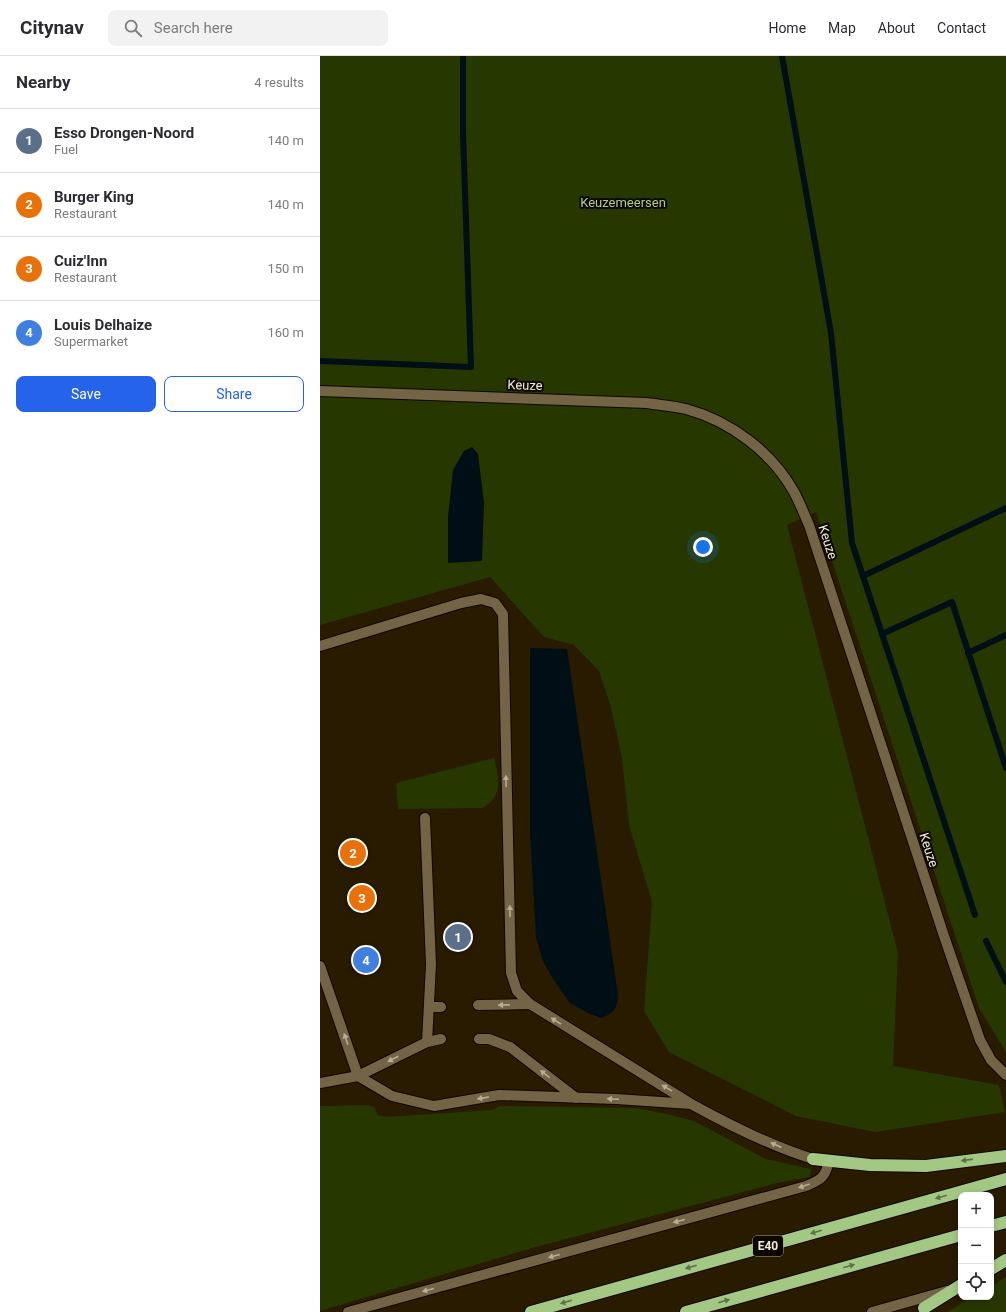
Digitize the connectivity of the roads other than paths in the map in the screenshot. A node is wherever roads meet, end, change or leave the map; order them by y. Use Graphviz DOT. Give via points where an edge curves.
graph roads {
  1 [pos="320,391"];
  2 [pos="320,646"];
  3 [pos="425,818"];
  4 [pos="320,966"];
  5 [pos="530,1004"];
  6 [pos="478,1005"];
  7 [pos="429,1007"];
  8 [pos="441,1007"];
  9 [pos="441,1039"];
  10 [pos="479,1039"];
  11 [pos="427,1042"];
  12 [pos="1006,1075"];
  13 [pos="358,1076"];
  14 [pos="320,1083"];
  15 [pos="576,1098"];
  16 [pos="694,1105"];
  17 [pos="1006,1156"];
  18 [pos="813,1159"];
  19 [pos="829,1160"];
  20 [pos="1006,1179"];
  21 [pos="1006,1222"];
  22 [pos="994,1225"];
  23 [pos="958,1236"];
  24 [pos="1006,1260"];
  25 [pos="994,1266"];
  26 [pos="957,1287"];
  27 [pos="922,1310"];
  28 [pos="348,1312"];
  29 [pos="531,1312"];
  30 [pos="686,1312"];
  31 [pos="872,1312"];
  1 -- 12 [label="street, Keuze" via="662,405 685,409 721,422 753,444 775,464 794,492 809,525 980,1040 991,1060"];
  5 -- 2 [label="street, one-way" via="517,991 511,973 502,614 495,603 474,600"];
  3 -- 7 [label="street" via="431,964"];
  13 -- 4 [label="street, one-way"];
  5 -- 6 [label="street, one-way"];
  16 -- 5 [label="street, one-way"];
  7 -- 8 [label="street"];
  7 -- 11 [label="street"];
  9 -- 11 [label="street"];
  15 -- 10 [label="street, one-way" via="510,1047 489,1039"];
  11 -- 13 [label="street, one-way"];
  13 -- 14 [label="street"];
  15 -- 13 [label="street, one-way" via="499,1095 434,1106 392,1096"];
  16 -- 15 [label="street, one-way"];
  18 -- 16 [label="street, one-way" via="787,1151"];
  17 -- 19 [label="highway, one-way" via="926,1166 870,1165"];
  18 -- 19 [label="highway"];
  19 -- 28 [label="street, one-way" via="824,1176 806,1186"];
  20 -- 29 [label="highway, E40, one-way"];
  21 -- 22 [label="highway"];
  30 -- 23 [label="highway, one-way"];
  24 -- 25 [label="highway"];
  26 -- 27 [label="highway"];
  26 -- 31 [label="street"];
}
